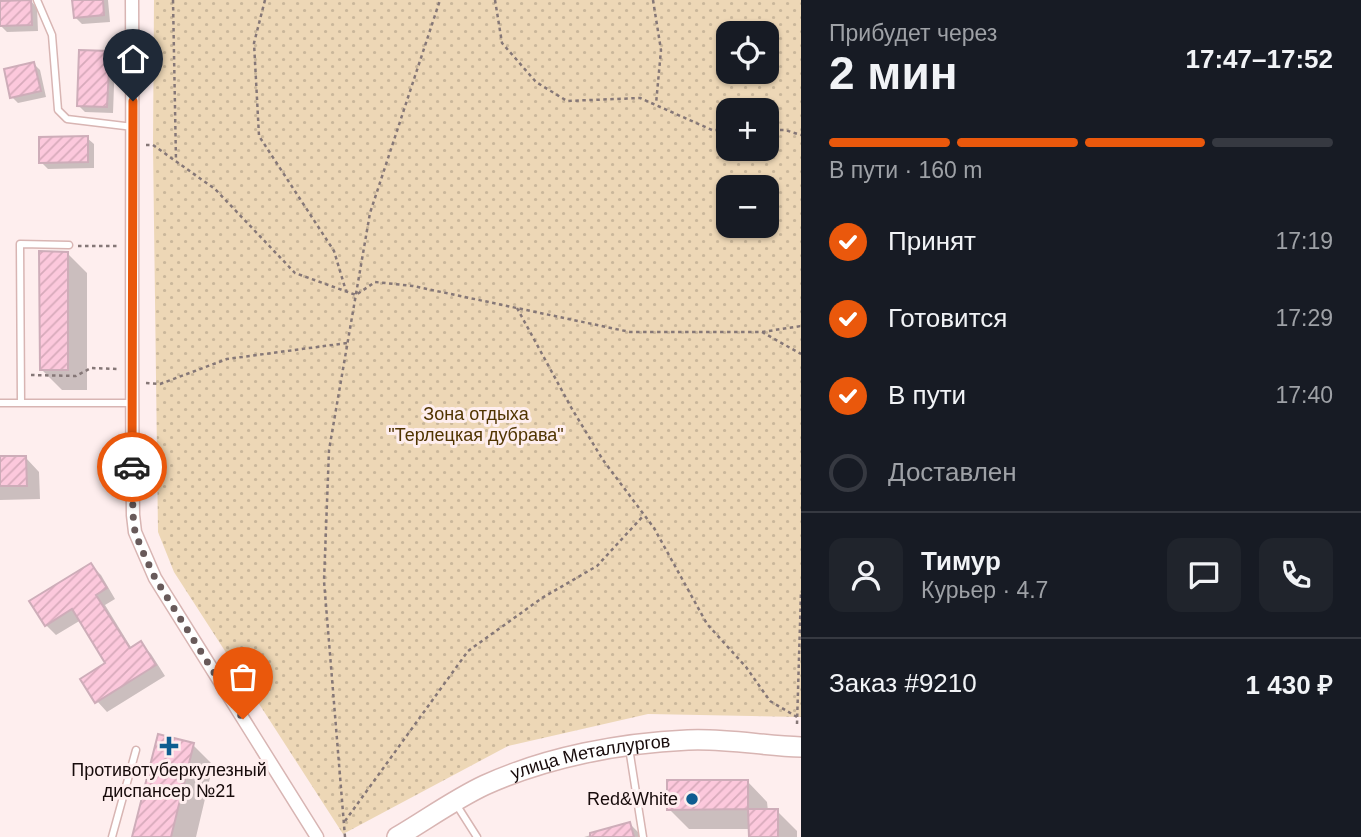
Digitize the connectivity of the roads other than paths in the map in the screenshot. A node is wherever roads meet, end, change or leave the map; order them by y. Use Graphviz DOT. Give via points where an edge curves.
graph roads {
  1 [pos="37,0"];
  2 [pos="132,0"];
  3 [pos="133,127"];
  4 [pos="69,246"];
  5 [pos="0,403"];
  6 [pos="21,403"];
  7 [pos="132,403"];
  8 [pos="628,747"];
  9 [pos="801,747"];
  10 [pos="136,750"];
  11 [pos="455,802"];
  12 [pos="111,837"];
  13 [pos="317,837"];
  14 [pos="397,837"];
  15 [pos="477,837"];
  16 [pos="643,837"];
  1 -- 3 [label="lane" via="52,35 58,110 67,119"];
  2 -- 3 [label="street"];
  3 -- 7 [label="street"];
  4 -- 6 [label="lane" via="20,244"];
  5 -- 6 [label="lane"];
  6 -- 7 [label="lane"];
  7 -- 13 [label="street" via="133,515 142,550"];
  8 -- 9 [label="street, улица Металлургов" via="691,739"];
  8 -- 11 [label="street, улица Металлургов" via="535,766"];
  8 -- 16 [label="lane"];
  10 -- 12 [label="lane"];
  11 -- 14 [label="street, улица Металлургов"];
  11 -- 15 [label="lane"];
}
